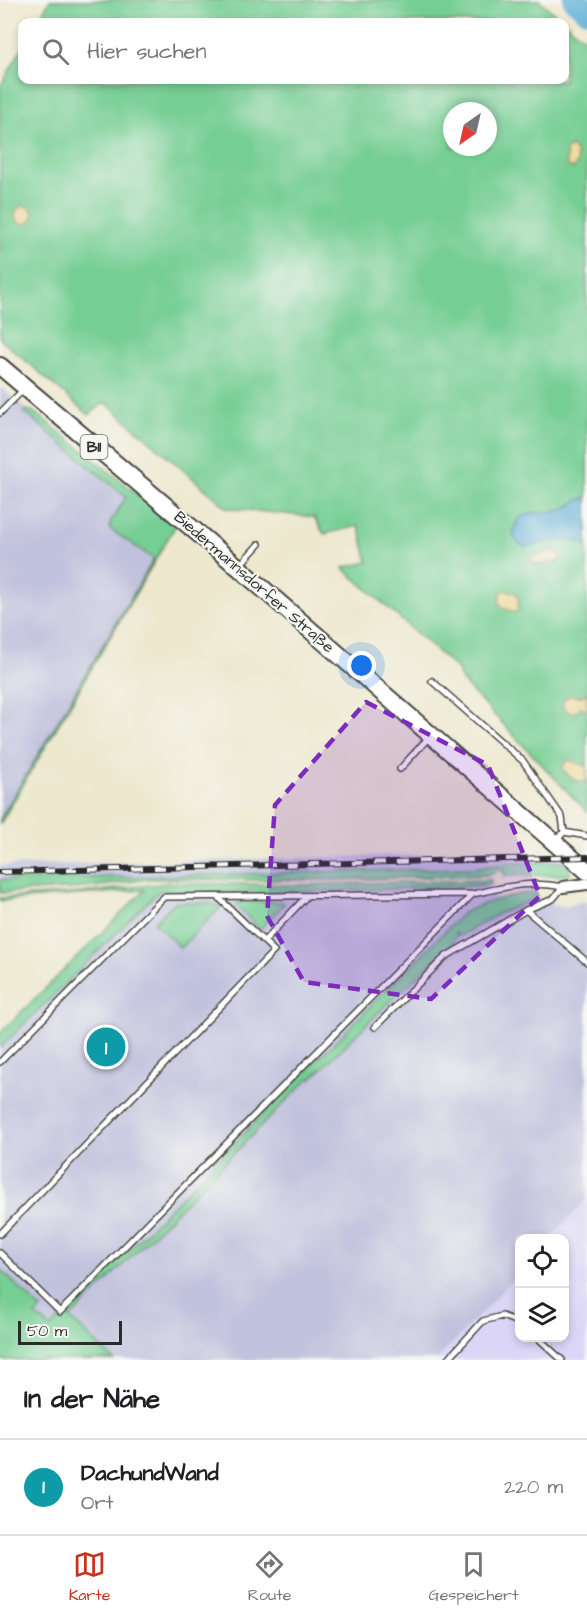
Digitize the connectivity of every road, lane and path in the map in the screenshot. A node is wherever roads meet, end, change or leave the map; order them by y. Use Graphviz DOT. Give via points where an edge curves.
graph roads {
  1 [pos="0,366"];
  2 [pos="25,388"];
  3 [pos="0,413"];
  4 [pos="259,544"];
  5 [pos="238,567"];
  6 [pos="432,681"];
  7 [pos="431,735"];
  8 [pos="400,769"];
  9 [pos="587,836"];
  10 [pos="559,837"];
  11 [pos="587,871"];
  12 [pos="587,884"];
  13 [pos="563,887"];
  14 [pos="473,894"];
  15 [pos="218,897"];
  16 [pos="306,897"];
  17 [pos="526,910"];
  18 [pos="264,941"];
  19 [pos="587,962"];
  20 [pos="375,1027"];
  21 [pos="0,1062"];
  22 [pos="0,1234"];
  23 [pos="0,1253"];
  24 [pos="515,1321"];
  25 [pos="542,1342"];
  26 [pos="447,1360"];
  27 [pos="562,1360"];
  1 -- 2 [label="main road, Biedermannsdorfer Straße / B11"];
  2 -- 3 [label="lane"];
  2 -- 5 [label="main road, Biedermannsdorfer Straße / B11"];
  4 -- 5 [label="lane"];
  5 -- 7 [label="main road, Biedermannsdorfer Straße / B11"];
  6 -- 10 [label="lane" via="523,761 562,817"];
  7 -- 8 [label="lane"];
  7 -- 10 [label="main road, Biedermannsdorfer Straße / B11"];
  9 -- 10 [label="lane"];
  10 -- 11 [label="main road, Biedermannsdorfer Straße / B11"];
  12 -- 13 [label="street"];
  13 -- 14 [label="lane" via="542,883"];
  13 -- 17 [label="lane" via="553,899"];
  14 -- 16 [label="lane"];
  14 -- 23 [label="lane" via="60,1312"];
  15 -- 16 [label="lane"];
  15 -- 18 [label="lane"];
  15 -- 21 [label="lane" via="164,897"];
  16 -- 18 [label="lane"];
  17 -- 19 [label="lane"];
  17 -- 20 [label="lane" via="445,957"];
  18 -- 22 [label="lane" via="274,951"];
  24 -- 26 [label="lane" via="502,1316 483,1322"];
  25 -- 27 [label="lane"];
}
